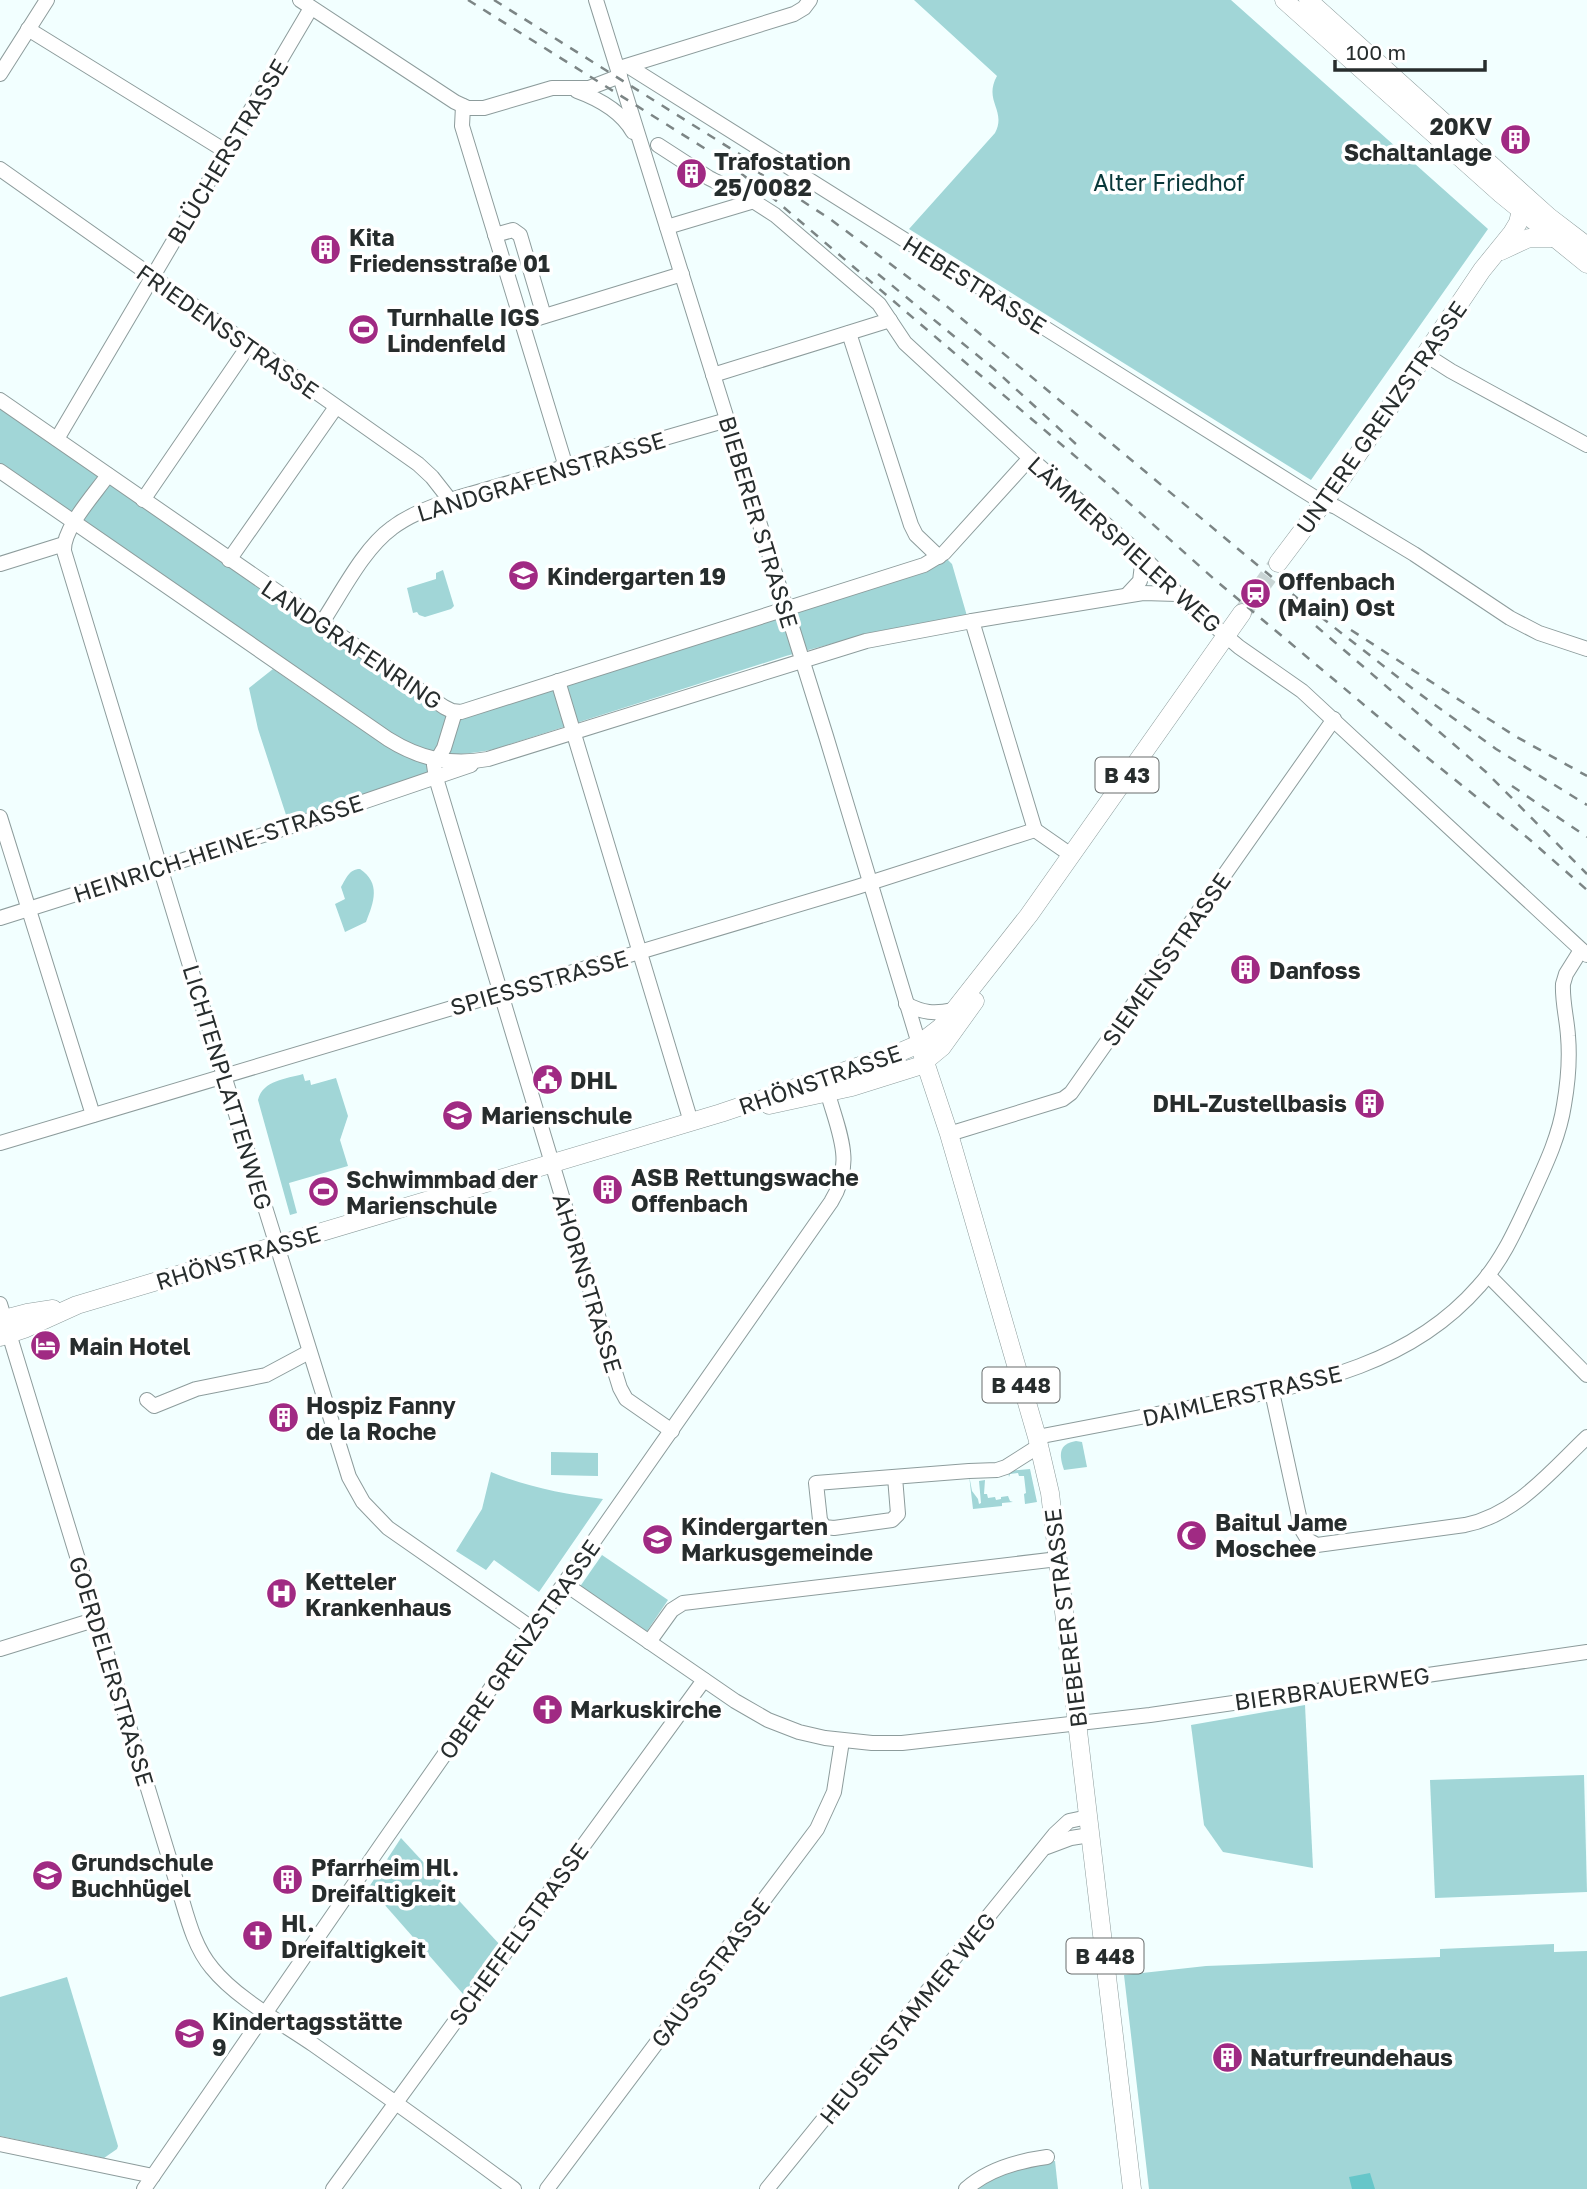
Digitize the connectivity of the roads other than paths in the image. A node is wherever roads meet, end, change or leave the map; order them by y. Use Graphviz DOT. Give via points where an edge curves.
graph roads {
  1 [pos="47,0"];
  2 [pos="596,0"];
  3 [pos="810,0"];
  4 [pos="1284,0"];
  5 [pos="1308,0"];
  6 [pos="305,4"];
  7 [pos="28,29"];
  8 [pos="622,70"];
  9 [pos="0,74"];
  10 [pos="570,89"];
  11 [pos="463,106"];
  12 [pos="641,145"];
  13 [pos="658,145"];
  14 [pos="227,152"];
  15 [pos="0,169"];
  16 [pos="754,201"];
  17 [pos="1525,205"];
  18 [pos="667,227"];
  19 [pos="495,235"];
  20 [pos="1554,238"];
  21 [pos="1587,246"];
  22 [pos="1498,252"];
  23 [pos="1587,264"];
  24 [pos="1482,270"];
  25 [pos="682,274"];
  26 [pos="153,277"];
  27 [pos="544,316"];
  28 [pos="890,320"];
  29 [pos="522,323"];
  30 [pos="849,332"];
  31 [pos="249,345"];
  32 [pos="1426,355"];
  33 [pos="713,375"];
  34 [pos="0,400"];
  35 [pos="336,407"];
  36 [pos="727,420"];
  37 [pos="57,439"];
  38 [pos="1587,445"];
  39 [pos="1030,458"];
  40 [pos="566,467"];
  41 [pos="0,471"];
  42 [pos="108,475"];
  43 [pos="143,500"];
  44 [pos="450,500"];
  45 [pos="1322,502"];
  46 [pos="74,523"];
  47 [pos="64,544"];
  48 [pos="939,556"];
  49 [pos="1143,557"];
  50 [pos="229,560"];
  51 [pos="0,564"];
  52 [pos="1278,564"];
  53 [pos="1177,594"];
  54 [pos="1127,595"];
  55 [pos="786,608"];
  56 [pos="1241,613"];
  57 [pos="972,621"];
  58 [pos="321,624"];
  59 [pos="1226,636"];
  60 [pos="1587,649"];
  61 [pos="802,661"];
  62 [pos="558,681"];
  63 [pos="455,712"];
  64 [pos="1334,719"];
  65 [pos="574,732"];
  66 [pos="436,760"];
  67 [pos="480,761"];
  68 [pos="436,778"];
  69 [pos="0,817"];
  70 [pos="1035,830"];
  71 [pos="1071,855"];
  72 [pos="160,867"];
  73 [pos="870,883"];
  74 [pos="28,909"];
  75 [pos="1029,915"];
  76 [pos="0,918"];
  77 [pos="641,952"];
  78 [pos="1584,952"];
  79 [pos="502,994"];
  80 [pos="906,1004"];
  81 [pos="953,1010"];
  82 [pos="919,1044"];
  83 [pos="925,1062"];
  84 [pos="223,1075"];
  85 [pos="828,1094"];
  86 [pos="721,1112"];
  87 [pos="93,1115"];
  88 [pos="691,1122"];
  89 [pos="949,1135"];
  90 [pos="0,1143"];
  91 [pos="553,1163"];
  92 [pos="277,1245"];
  93 [pos="1488,1275"];
  94 [pos="3,1323"];
  95 [pos="309,1352"];
  96 [pos="1587,1375"];
  97 [pos="1272,1392"];
  98 [pos="147,1400"];
  99 [pos="672,1431"];
  100 [pos="1587,1437"];
  101 [pos="1038,1442"];
  102 [pos="895,1476"];
  103 [pos="1058,1559"];
  104 [pos="565,1584"];
  105 [pos="97,1619"];
  106 [pos="533,1629"];
  107 [pos="649,1643"];
  108 [pos="0,1649"];
  109 [pos="1587,1651"];
  110 [pos="704,1680"];
  111 [pos="1078,1722"];
  112 [pos="842,1741"];
  113 [pos="1089,1826"];
  114 [pos="266,2012"];
  115 [pos="396,2102"];
  116 [pos="0,2144"];
  117 [pos="1046,2157"];
  118 [pos="153,2176"];
  119 [pos="144,2189"];
  120 [pos="333,2189"];
  121 [pos="514,2189"];
  122 [pos="547,2189"];
  123 [pos="767,2189"];
  124 [pos="966,2189"];
  125 [pos="1132,2189"];
  1 -- 7 [label="street"];
  2 -- 8 [label="street, BIEBERER STRASSE"];
  3 -- 8 [label="street" via="794,14"];
  4 -- 17 [label="main road"];
  5 -- 17 [label="main road"];
  6 -- 11 [label="street"];
  6 -- 14 [label="street, BLÜCHERSTRASSE"];
  7 -- 9 [label="street"];
  7 -- 14 [label="street"];
  8 -- 10 [label="street" via="589,88"];
  8 -- 12 [label="street, BIEBERER STRASSE"];
  8 -- 45 [label="street, HEBESTRASSE"];
  10 -- 11 [label="street" via="552,88 484,108"];
  10 -- 12 [label="street" via="624,118"];
  11 -- 19 [label="street" via="462,126"];
  12 -- 18 [label="street, BIEBERER STRASSE"];
  13 -- 16 [label="street, LÄMMERSPIELER WEG"];
  14 -- 26 [label="street, BLÜCHERSTRASSE"];
  15 -- 26 [label="street, FRIEDENSSTRASSE"];
  16 -- 18 [label="street"];
  16 -- 28 [label="street, LÄMMERSPIELER WEG" via="879,304"];
  17 -- 20 [label="main road"];
  17 -- 21 [label="main road"];
  17 -- 22 [label="main road, UNTERE GRENZSTRASSE"];
  17 -- 24 [label="main road, UNTERE GRENZSTRASSE" via="1508,220"];
  18 -- 25 [label="street, BIEBERER STRASSE"];
  19 -- 27 [label="street" via="513,230 520,235"];
  19 -- 29 [label="street"];
  20 -- 22 [label="main road" via="1529,238"];
  20 -- 23 [label="main road"];
  22 -- 24 [label="main road, UNTERE GRENZSTRASSE"];
  24 -- 32 [label="main road, UNTERE GRENZSTRASSE"];
  25 -- 27 [label="street"];
  25 -- 33 [label="street, BIEBERER STRASSE"];
  26 -- 31 [label="street, FRIEDENSSTRASSE"];
  26 -- 37 [label="street, BLÜCHERSTRASSE"];
  27 -- 29 [label="street"];
  28 -- 30 [label="street"];
  28 -- 39 [label="street, LÄMMERSPIELER WEG" via="905,343"];
  29 -- 40 [label="street"];
  30 -- 33 [label="street"];
  30 -- 48 [label="street" via="908,519 916,536"];
  31 -- 35 [label="street, FRIEDENSSTRASSE"];
  31 -- 43 [label="street"];
  32 -- 38 [label="street"];
  32 -- 45 [label="main road, UNTERE GRENZSTRASSE"];
  33 -- 36 [label="street, BIEBERER STRASSE"];
  34 -- 37 [label="street, LANDGRAFENRING"];
  35 -- 44 [label="street, FRIEDENSSTRASSE" via="418,464"];
  35 -- 50 [label="street"];
  36 -- 40 [label="street, LANDGRAFENSTRASSE"];
  36 -- 55 [label="street, BIEBERER STRASSE"];
  37 -- 42 [label="street, LANDGRAFENRING"];
  39 -- 48 [label="street"];
  39 -- 49 [label="street, LÄMMERSPIELER WEG"];
  40 -- 44 [label="street, LANDGRAFENSTRASSE"];
  41 -- 46 [label="street"];
  42 -- 43 [label="street, LANDGRAFENRING"];
  42 -- 46 [label="street"];
  43 -- 50 [label="street, LANDGRAFENRING"];
  44 -- 58 [label="street, LANDGRAFENSTRASSE" via="413,515 384,534"];
  45 -- 52 [label="main road, UNTERE GRENZSTRASSE"];
  45 -- 60 [label="street, HEBESTRASSE" via="1414,554 1510,618"];
  46 -- 47 [label="street"];
  46 -- 66 [label="street" via="388,739"];
  47 -- 51 [label="street"];
  47 -- 72 [label="street, LICHTENPLATTENWEG"];
  48 -- 55 [label="street, LANDGRAFENRING" via="924,565"];
  49 -- 53 [label="street, LÄMMERSPIELER WEG"];
  49 -- 54 [label="street" via="1140,581"];
  50 -- 58 [label="street, LANDGRAFENRING"];
  53 -- 54 [label="street"];
  53 -- 59 [label="street, LÄMMERSPIELER WEG"];
  54 -- 57 [label="street"];
  55 -- 61 [label="street, BIEBERER STRASSE"];
  55 -- 62 [label="street, LANDGRAFENRING"];
  56 -- 59 [label="main road, B 43"];
  57 -- 61 [label="street" via="866,641"];
  57 -- 70 [label="street"];
  58 -- 63 [label="street, LANDGRAFENRING"];
  59 -- 64 [label="street, LÄMMERSPIELER WEG"];
  59 -- 71 [label="main road, B 43"];
  61 -- 65 [label="street"];
  61 -- 73 [label="street, BIEBERER STRASSE"];
  62 -- 63 [label="street, LANDGRAFENRING"];
  62 -- 65 [label="street"];
  63 -- 66 [label="street, AHORNSTRASSE"];
  64 -- 78 [label="street, LÄMMERSPIELER WEG"];
  64 -- 89 [label="street, SIEMENSSTRASSE" via="1071,1093"];
  65 -- 67 [label="street"];
  65 -- 77 [label="street"];
  66 -- 67 [label="street"];
  66 -- 68 [label="street, AHORNSTRASSE"];
  67 -- 68 [label="street"];
  68 -- 72 [label="street, HEINRICH-HEINE-STRASSE"];
  68 -- 79 [label="street, AHORNSTRASSE"];
  69 -- 74 [label="street"];
  70 -- 71 [label="street"];
  70 -- 73 [label="street, SPIESSSTRASSE"];
  71 -- 75 [label="main road, B 43"];
  72 -- 74 [label="street, HEINRICH-HEINE-STRASSE"];
  72 -- 84 [label="street, LICHTENPLATTENWEG"];
  73 -- 77 [label="street, SPIESSSTRASSE"];
  73 -- 80 [label="street, BIEBERER STRASSE"];
  74 -- 76 [label="street, HEINRICH-HEINE-STRASSE"];
  74 -- 87 [label="street"];
  75 -- 81 [label="main road, B 43"];
  75 -- 83 [label="main road, B 43" via="989,981"];
  77 -- 79 [label="street, SPIESSSTRASSE"];
  77 -- 88 [label="street"];
  78 -- 93 [label="street, DAIMLERSTRASSE" via="1563,984 1569,1059 1559,1130 1514,1231"];
  79 -- 84 [label="street, SPIESSSTRASSE"];
  79 -- 91 [label="street, AHORNSTRASSE"];
  80 -- 81 [label="street" via="930,1014"];
  80 -- 82 [label="street, BIEBERER STRASSE"];
  81 -- 82 [label="main road, B 43" via="941,1027"];
  82 -- 83 [label="main road, B 448"];
  82 -- 86 [label="main road, RHÖNSTRASSE / B 43"];
  83 -- 85 [label="main road, RHÖNSTRASSE / B 43"];
  83 -- 89 [label="main road, BIEBERER STRASSE / B 448"];
  84 -- 87 [label="street, SPIESSSTRASSE"];
  84 -- 92 [label="street, LICHTENPLATTENWEG"];
  85 -- 86 [label="main road, RHÖNSTRASSE / B 43"];
  85 -- 99 [label="street, OBERE GRENZSTRASSE" via="844,1152 838,1189"];
  86 -- 88 [label="main road, RHÖNSTRASSE / B 43"];
  87 -- 90 [label="street, SPIESSSTRASSE"];
  88 -- 91 [label="main road, RHÖNSTRASSE / B 43"];
  89 -- 101 [label="main road, BIEBERER STRASSE / B 448"];
  91 -- 92 [label="main road, RHÖNSTRASSE / B 43"];
  91 -- 99 [label="street, AHORNSTRASSE" via="620,1388 631,1404"];
  92 -- 94 [label="main road, RHÖNSTRASSE / B 43" via="77,1306 27,1313"];
  92 -- 95 [label="street, LICHTENPLATTENWEG"];
  93 -- 96 [label="street"];
  93 -- 97 [label="street, DAIMLERSTRASSE" via="1454,1311 1399,1349 1350,1371"];
  94 -- 105 [label="street, GOERDELERSTRASSE"];
  95 -- 98 [label="street" via="266,1375 195,1390 154,1406"];
  95 -- 106 [label="street, LICHTENPLATTENWEG" via="349,1476 367,1507 398,1537"];
  97 -- 100 [label="street" via="1302,1530 1317,1545 1487,1520 1517,1502"];
  97 -- 101 [label="street, DAIMLERSTRASSE"];
  99 -- 104 [label="street, OBERE GRENZSTRASSE"];
  101 -- 102 [label="street" via="997,1470"];
  101 -- 103 [label="main road, BIEBERER STRASSE / B 448"];
  102 -- 102 [label="street" via="816,1483 824,1527 892,1520 898,1514"];
  103 -- 107 [label="street" via="683,1603 672,1610"];
  103 -- 111 [label="main road, BIEBERER STRASSE / B 448"];
  104 -- 106 [label="street, OBERE GRENZSTRASSE"];
  104 -- 107 [label="street, BIERBRAUERWEG"];
  105 -- 108 [label="street"];
  105 -- 114 [label="street, GOERDELERSTRASSE" via="194,1937 220,1977"];
  106 -- 114 [label="street, OBERE GRENZSTRASSE"];
  107 -- 110 [label="street, BIERBRAUERWEG"];
  109 -- 111 [label="street, BIERBRAUERWEG"];
  110 -- 112 [label="street, BIERBRAUERWEG" via="772,1722"];
  110 -- 115 [label="street, SCHEFFELSTRASSE"];
  111 -- 112 [label="street, BIERBRAUERWEG" via="893,1743"];
  111 -- 113 [label="main road, BIEBERER STRASSE / B 448"];
  112 -- 122 [label="street, GAUSSSTRASSE" via="835,1792 817,1829"];
  113 -- 123 [label="street, HEUSENSTAMMER WEG" via="1069,1821 1055,1834"];
  113 -- 125 [label="main road, BIEBERER STRASSE / B 448"];
  114 -- 115 [label="street, GOERDELERSTRASSE"];
  114 -- 118 [label="street, OBERE GRENZSTRASSE"];
  115 -- 120 [label="street, SCHEFFELSTRASSE"];
  115 -- 121 [label="street, GOERDELERSTRASSE"];
  116 -- 118 [label="street"];
  117 -- 124 [label="street" via="1004,2167"];
  118 -- 119 [label="street, OBERE GRENZSTRASSE"];
}
